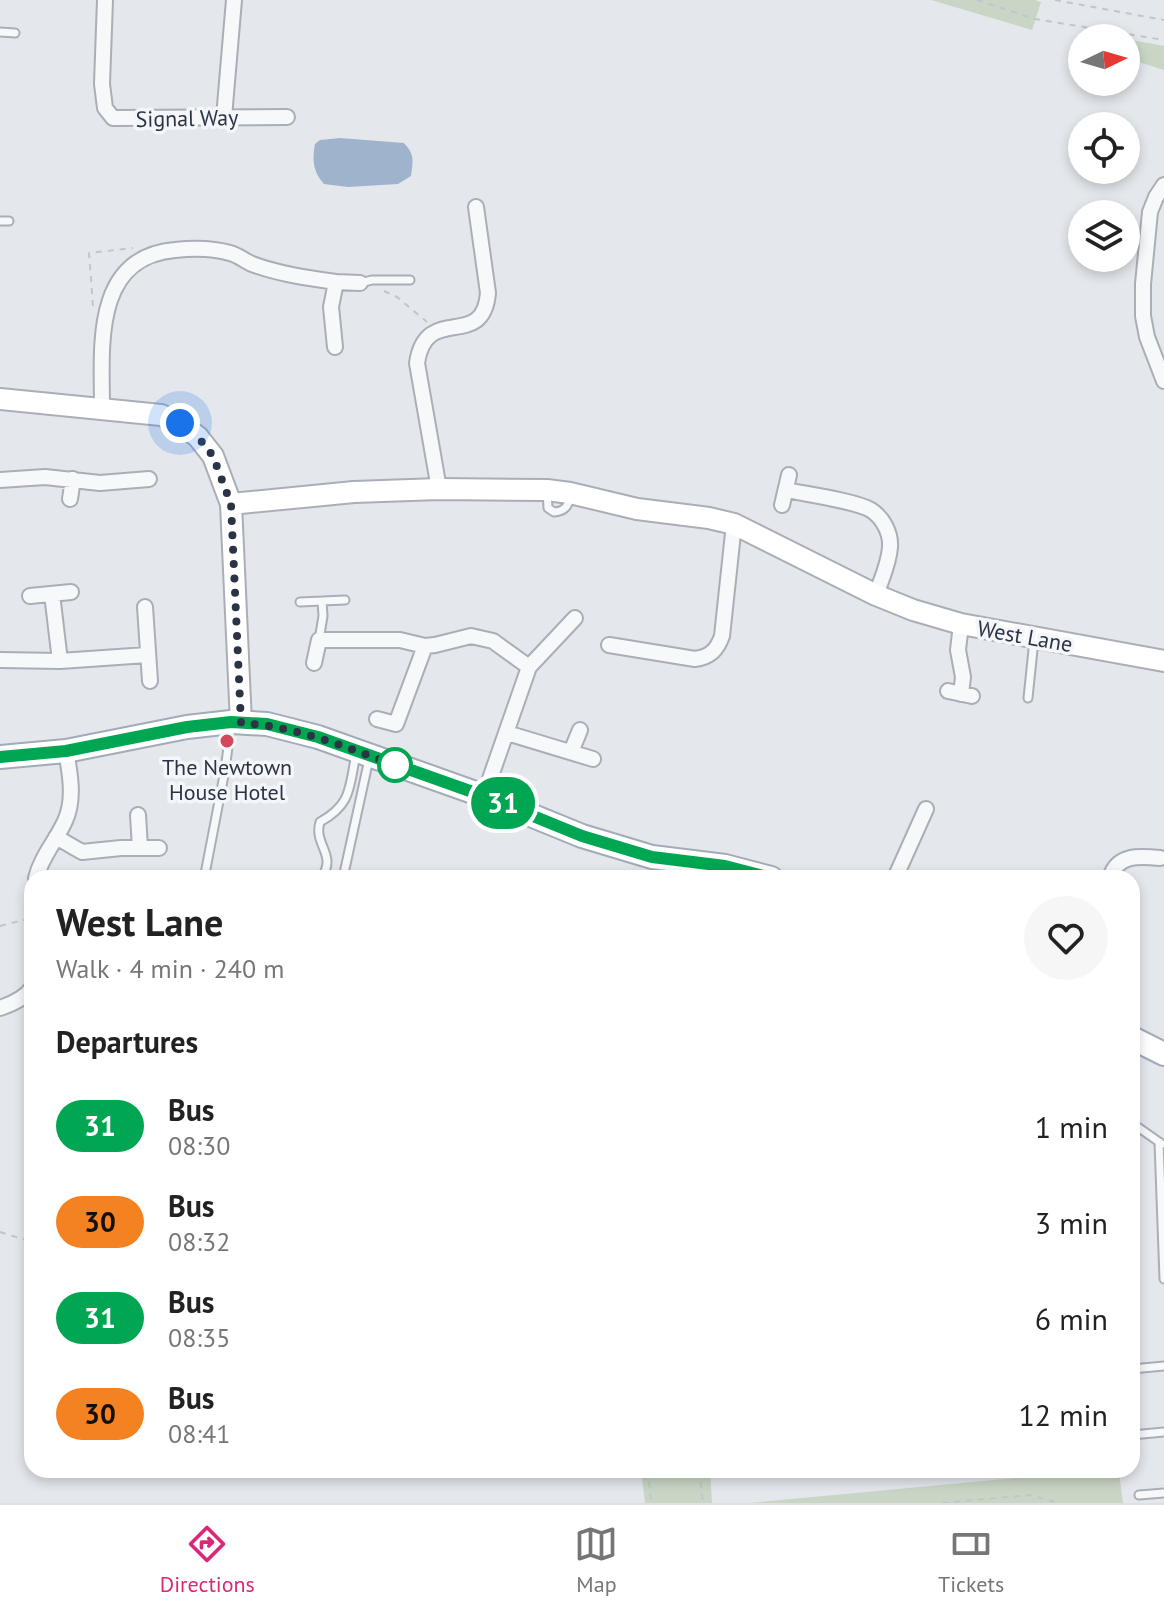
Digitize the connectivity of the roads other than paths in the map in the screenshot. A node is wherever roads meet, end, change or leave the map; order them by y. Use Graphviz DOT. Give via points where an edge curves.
graph roads {
  1 [pos="105,0"];
  2 [pos="234,0"];
  3 [pos="0,32"];
  4 [pos="15,33"];
  5 [pos="224,117"];
  6 [pos="287,117"];
  7 [pos="1164,185"];
  8 [pos="476,207"];
  9 [pos="410,280"];
  10 [pos="336,282"];
  11 [pos="360,283"];
  12 [pos="335,347"];
  13 [pos="1164,381"];
  14 [pos="0,399"];
  15 [pos="102,408"];
  16 [pos="789,475"];
  17 [pos="73,479"];
  18 [pos="149,479"];
  19 [pos="0,480"];
  20 [pos="439,489"];
  21 [pos="70,499"];
  22 [pos="231,504"];
  23 [pos="734,524"];
  24 [pos="71,592"];
  25 [pos="52,594"];
  26 [pos="876,595"];
  27 [pos="30,596"];
  28 [pos="345,600"];
  29 [pos="322,601"];
  30 [pos="300,602"];
  31 [pos="145,607"];
  32 [pos="575,618"];
  33 [pos="961,624"];
  34 [pos="1035,637"];
  35 [pos="319,640"];
  36 [pos="609,645"];
  37 [pos="425,646"];
  38 [pos="147,655"];
  39 [pos="0,660"];
  40 [pos="60,661"];
  41 [pos="1164,661"];
  42 [pos="314,663"];
  43 [pos="529,667"];
  44 [pos="150,681"];
  45 [pos="960,694"];
  46 [pos="1028,698"];
  47 [pos="377,719"];
  48 [pos="236,722"];
  49 [pos="580,730"];
  50 [pos="507,733"];
  51 [pos="66,751"];
  52 [pos="571,752"];
  53 [pos="363,754"];
  54 [pos="0,757"];
  55 [pos="593,759"];
  56 [pos="484,796"];
  57 [pos="926,809"];
  58 [pos="138,815"];
  59 [pos="56,837"];
  60 [pos="140,848"];
  61 [pos="159,848"];
  62 [pos="1160,858"];
  63 [pos="38,870"];
  64 [pos="206,870"];
  65 [pos="326,870"];
  66 [pos="344,870"];
  67 [pos="740,870"];
  68 [pos="899,870"];
  69 [pos="1113,870"];
  70 [pos="24,996"];
  71 [pos="0,1008"];
  72 [pos="1140,1042"];
  73 [pos="1164,1054"];
  74 [pos="1140,1129"];
  75 [pos="1162,1144"];
  76 [pos="1164,1279"];
  77 [pos="1164,1366"];
  78 [pos="1140,1368"];
  79 [pos="1164,1432"];
  80 [pos="1140,1434"];
  81 [pos="1164,1493"];
  82 [pos="1139,1495"];
  1 -- 5 [label="street, Signal Way" via="102,84 105,108 113,118"];
  2 -- 5 [label="street"];
  3 -- 4 [label="lane"];
  5 -- 6 [label="street, Signal Way"];
  7 -- 13 [label="street" via="1150,212 1143,284 1147,337"];
  8 -- 20 [label="street" via="487,307 480,319 429,336 417,363"];
  9 -- 11 [label="lane"];
  10 -- 11 [label="street"];
  10 -- 12 [label="street" via="331,307"];
  10 -- 15 [label="street" via="290,275 230,253 160,251 139,261 119,280 106,307"];
  14 -- 15 [label="street"];
  15 -- 22 [label="street" via="161,415 180,423 213,456"];
  16 -- 26 [label="street" via="784,498 857,505 881,520 890,544"];
  17 -- 18 [label="street"];
  17 -- 19 [label="street"];
  17 -- 21 [label="street"];
  20 -- 22 [label="street, West Lane"];
  20 -- 23 [label="street, West Lane" via="547,490"];
  22 -- 48 [label="street"];
  23 -- 26 [label="street, West Lane"];
  23 -- 36 [label="street" via="717,648 695,659"];
  24 -- 25 [label="street"];
  25 -- 27 [label="street"];
  25 -- 40 [label="street"];
  26 -- 33 [label="street, West Lane"];
  28 -- 29 [label="lane"];
  29 -- 30 [label="lane"];
  29 -- 35 [label="lane"];
  31 -- 38 [label="street"];
  32 -- 43 [label="street"];
  33 -- 34 [label="street, West Lane"];
  33 -- 45 [label="street"];
  34 -- 41 [label="street, West Lane"];
  34 -- 46 [label="lane"];
  35 -- 37 [label="street" via="400,640"];
  35 -- 42 [label="street"];
  37 -- 43 [label="street" via="471,636 493,641"];
  37 -- 47 [label="street" via="396,724"];
  38 -- 40 [label="street"];
  38 -- 44 [label="street"];
  39 -- 40 [label="street"];
  43 -- 50 [label="street"];
  48 -- 51 [label="main road"];
  48 -- 53 [label="main road" via="267,724"];
  48 -- 64 [label="lane"];
  49 -- 52 [label="street"];
  50 -- 52 [label="street"];
  50 -- 56 [label="street"];
  51 -- 54 [label="main road"];
  51 -- 59 [label="street" via="71,783 67,818"];
  52 -- 55 [label="street"];
  53 -- 56 [label="main road"];
  53 -- 65 [label="lane" via="346,799 317,831 328,859"];
  53 -- 66 [label="lane"];
  56 -- 67 [label="main road" via="582,836 652,857"];
  57 -- 68 [label="street"];
  58 -- 60 [label="street"];
  59 -- 60 [label="street" via="82,852"];
  59 -- 63 [label="street"];
  60 -- 61 [label="street"];
  62 -- 69 [label="street" via="1138,856"];
  70 -- 71 [label="street"];
  72 -- 73 [label="main road"];
  74 -- 75 [label="lane"];
  75 -- 76 [label="lane"];
  77 -- 78 [label="lane"];
  79 -- 80 [label="lane"];
  81 -- 82 [label="lane"];
}
